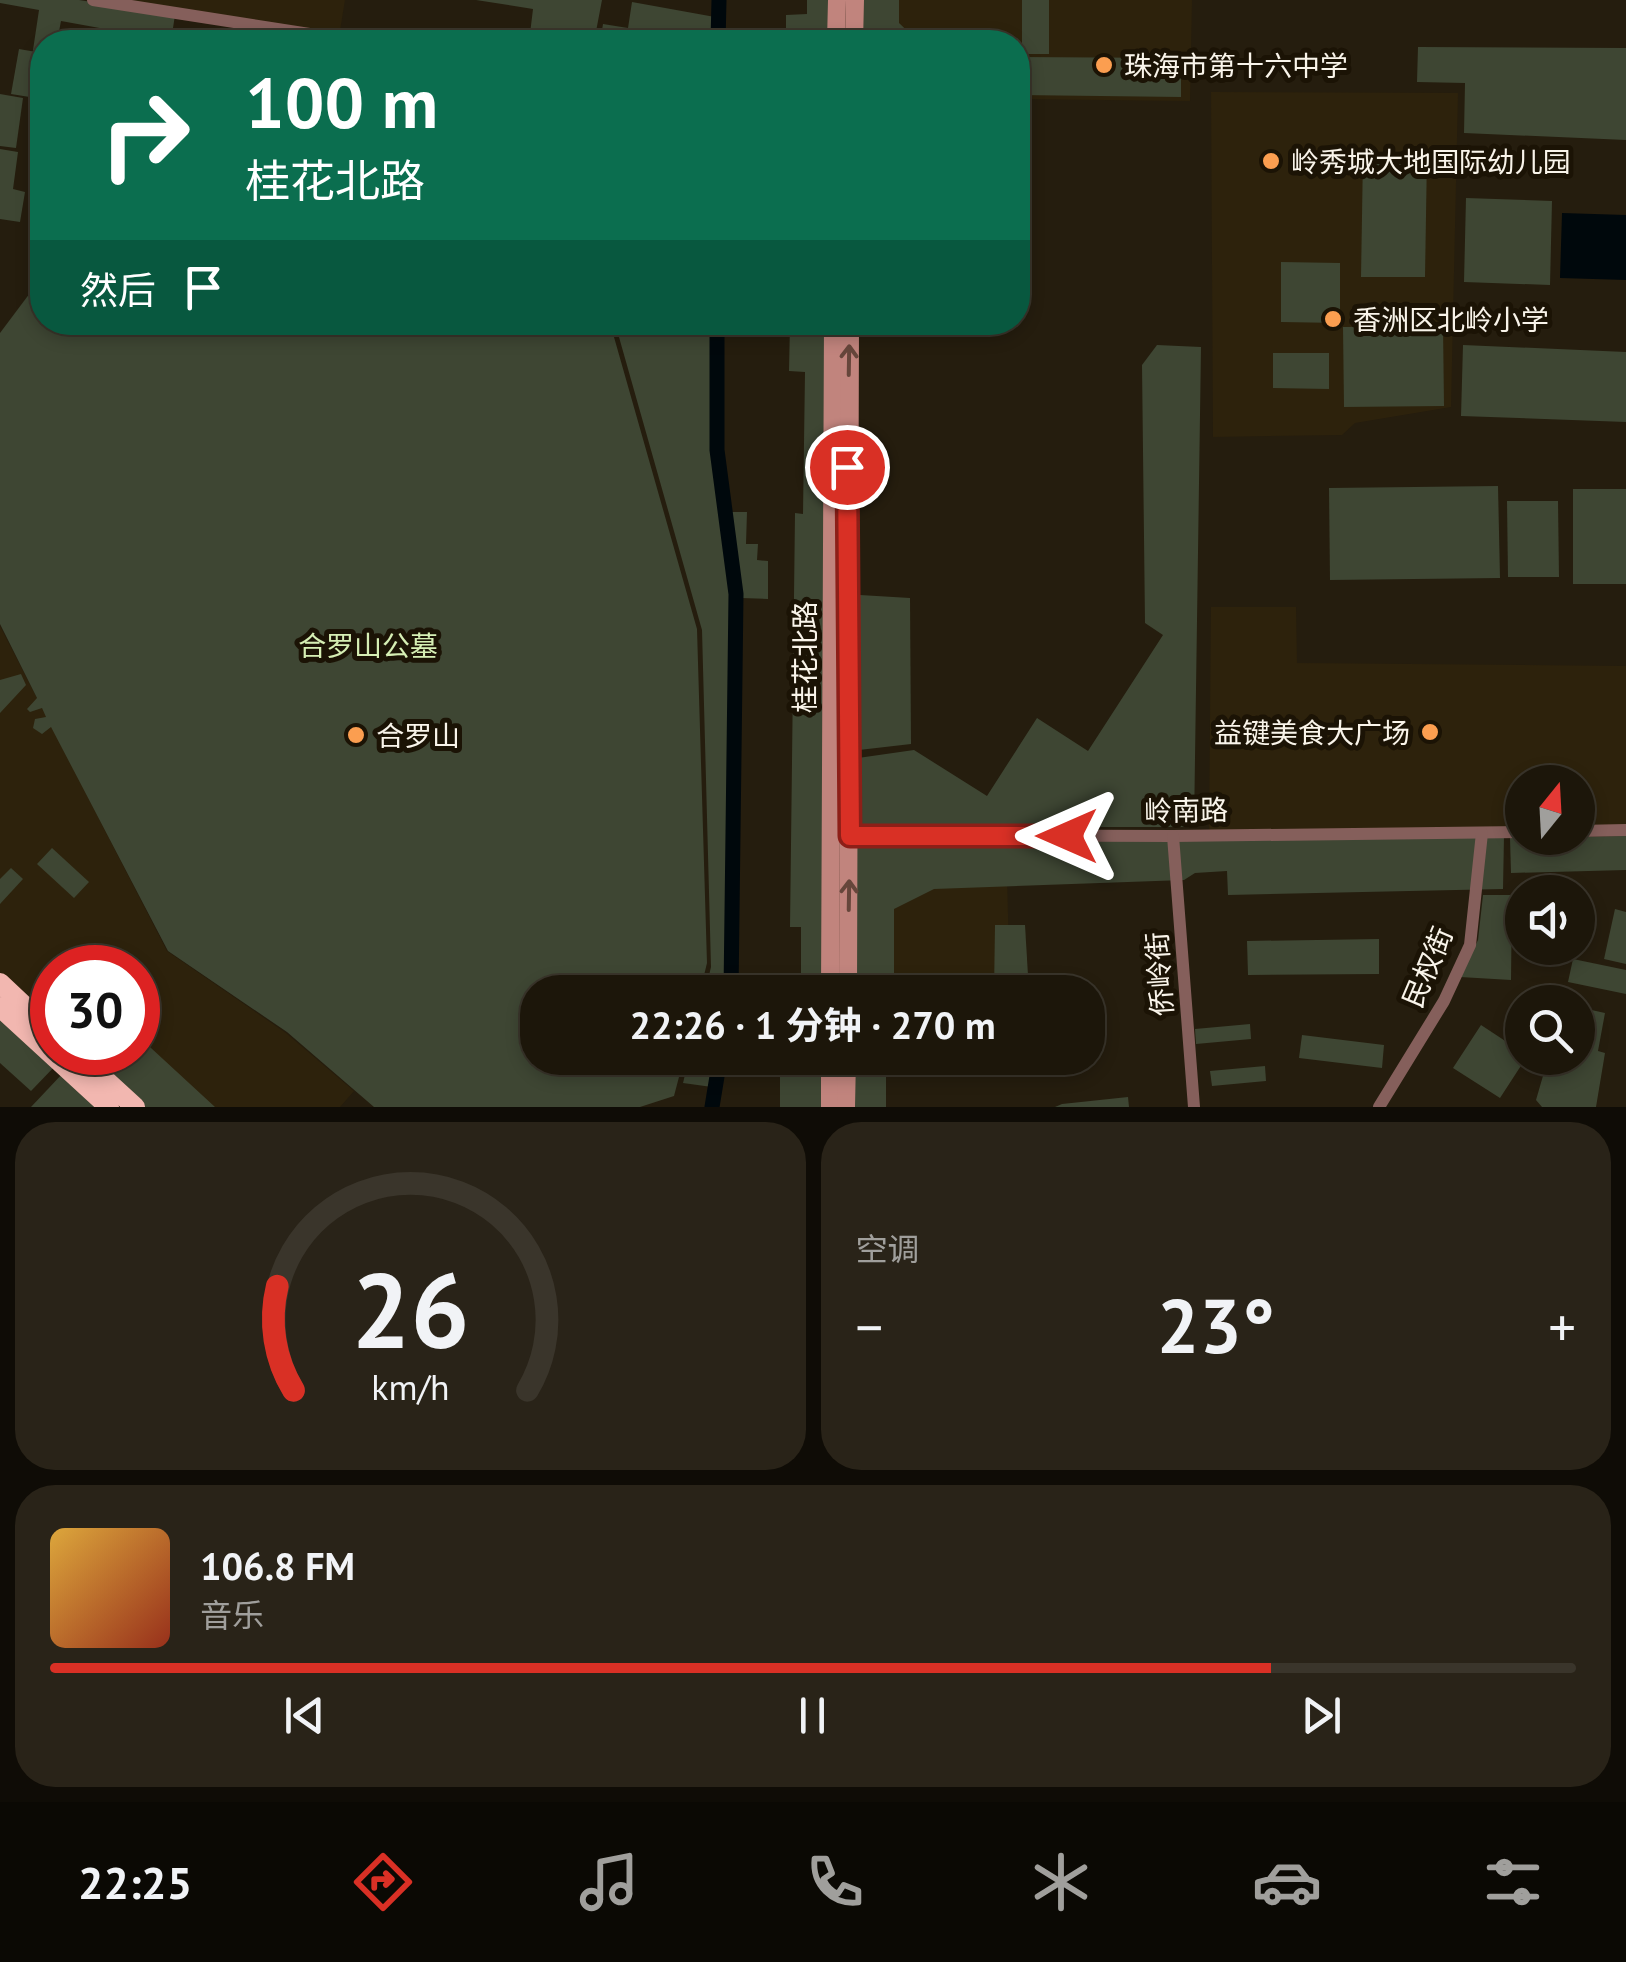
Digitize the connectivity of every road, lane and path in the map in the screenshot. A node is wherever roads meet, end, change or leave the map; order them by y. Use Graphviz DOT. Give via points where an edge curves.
graph roads {
  1 [pos="92,0"];
  2 [pos="837,0"];
  3 [pos="855,0"];
  4 [pos="283,30"];
  5 [pos="836,30"];
  6 [pos="854,30"];
  7 [pos="833,335"];
  8 [pos="850,335"];
  9 [pos="1626,830"];
  10 [pos="1595,831"];
  11 [pos="1505,832"];
  12 [pos="1482,833"];
  13 [pos="840,835"];
  14 [pos="1173,836"];
  15 [pos="831,975"];
  16 [pos="847,975"];
  17 [pos="0,983"];
  18 [pos="0,1007"];
  19 [pos="30,1011"];
  20 [pos="100,1075"];
  21 [pos="830,1075"];
  22 [pos="847,1075"];
  23 [pos="109,1107"];
  24 [pos="135,1107"];
  25 [pos="830,1107"];
  26 [pos="846,1107"];
  27 [pos="1194,1107"];
  28 [pos="1379,1107"];
  1 -- 4 [label="street"];
  2 -- 5 [label="main road"];
  3 -- 6 [label="main road"];
  7 -- 13 [label="main road, 桂花北路"];
  13 -- 8 [label="main road, 桂花北路, one-way"];
  9 -- 10 [label="street"];
  11 -- 12 [label="street, 岭南路"];
  12 -- 14 [label="street, 岭南路"];
  12 -- 28 [label="street, 民权街" via="1470,945"];
  13 -- 14 [label="street, 岭南路"];
  13 -- 15 [label="main road, 桂花北路"];
  16 -- 13 [label="main road, 桂花北路, one-way"];
  14 -- 27 [label="street, 侨岭街"];
  17 -- 19 [label="highway"];
  18 -- 23 [label="highway"];
  20 -- 24 [label="highway"];
  21 -- 25 [label="main road"];
  22 -- 26 [label="main road"];
}
